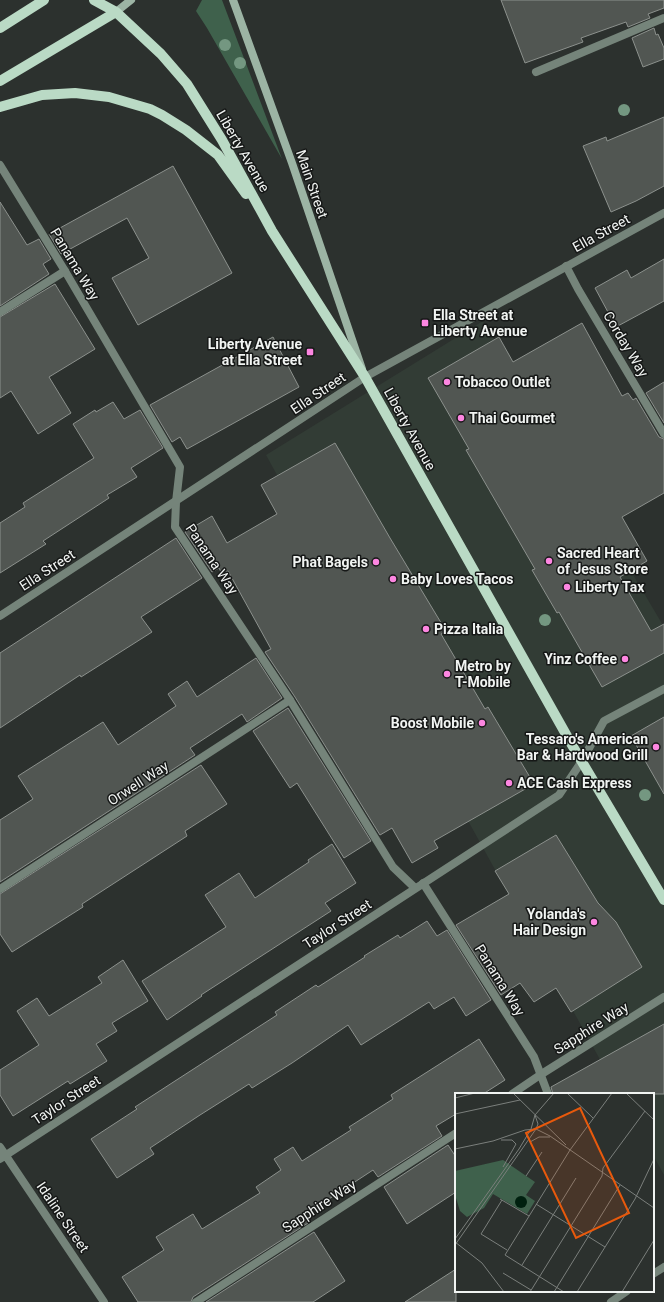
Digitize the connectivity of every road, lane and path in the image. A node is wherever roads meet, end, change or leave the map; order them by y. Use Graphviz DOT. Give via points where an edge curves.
graph roads {
  1 [pos="44,0"];
  2 [pos="94,0"];
  3 [pos="131,0"];
  4 [pos="234,0"];
  5 [pos="116,12"];
  6 [pos="664,18"];
  7 [pos="0,28"];
  8 [pos="536,72"];
  9 [pos="0,81"];
  10 [pos="0,107"];
  11 [pos="0,165"];
  12 [pos="664,213"];
  13 [pos="272,231"];
  14 [pos="566,266"];
  15 [pos="65,271"];
  16 [pos="0,312"];
  17 [pos="365,377"];
  18 [pos="664,434"];
  19 [pos="176,502"];
  20 [pos="0,616"];
  21 [pos="664,689"];
  22 [pos="290,700"];
  23 [pos="582,761"];
  24 [pos="423,883"];
  25 [pos="415,888"];
  26 [pos="0,889"];
  27 [pos="664,900"];
  28 [pos="664,997"];
  29 [pos="540,1075"];
  30 [pos="513,1093"];
  31 [pos="548,1093"];
  32 [pos="455,1134"];
  33 [pos="0,1147"];
  34 [pos="3,1157"];
  35 [pos="664,1267"];
  36 [pos="654,1271"];
  37 [pos="625,1292"];
  38 [pos="104,1302"];
  39 [pos="196,1302"];
  40 [pos="610,1302"];
  1 -- 7 [label="main road"];
  2 -- 5 [label="main road, Liberty Avenue"];
  3 -- 5 [label="main road"];
  4 -- 17 [label="main road, Main Street"];
  5 -- 9 [label="main road"];
  5 -- 13 [label="main road, Liberty Avenue" via="161,54 187,84 222,140"];
  6 -- 8 [label="street"];
  10 -- 13 [label="main road" via="42,95 75,93 109,97 162,114 218,155"];
  11 -- 15 [label="street, Panama Way"];
  12 -- 14 [label="street, Ella Street"];
  13 -- 17 [label="main road, Liberty Avenue"];
  14 -- 17 [label="street, Ella Street"];
  14 -- 18 [label="street, Corday Way"];
  15 -- 16 [label="street"];
  15 -- 19 [label="street, Panama Way" via="180,466"];
  17 -- 19 [label="street, Ella Street"];
  17 -- 23 [label="main road, Liberty Avenue"];
  19 -- 20 [label="street, Ella Street"];
  19 -- 22 [label="street, Panama Way" via="175,527"];
  21 -- 23 [label="street, Taylor Street" via="604,721"];
  22 -- 25 [label="street, Panama Way" via="393,867"];
  22 -- 26 [label="street, Orwell Way"];
  23 -- 24 [label="street, Taylor Street" via="559,795"];
  23 -- 27 [label="main road, Liberty Avenue"];
  24 -- 25 [label="street, Taylor Street"];
  24 -- 29 [label="street, Panama Way" via="534,1057"];
  25 -- 34 [label="street, Taylor Street"];
  28 -- 29 [label="street, Sapphire Way"];
  29 -- 30 [label="street, Sapphire Way"];
  29 -- 31 [label="street, Panama Way"];
  32 -- 39 [label="street, Sapphire Way"];
  33 -- 34 [label="street, Idaline Street"];
  34 -- 38 [label="street, Idaline Street"];
  35 -- 36 [label="street"];
  37 -- 40 [label="street"];
}
